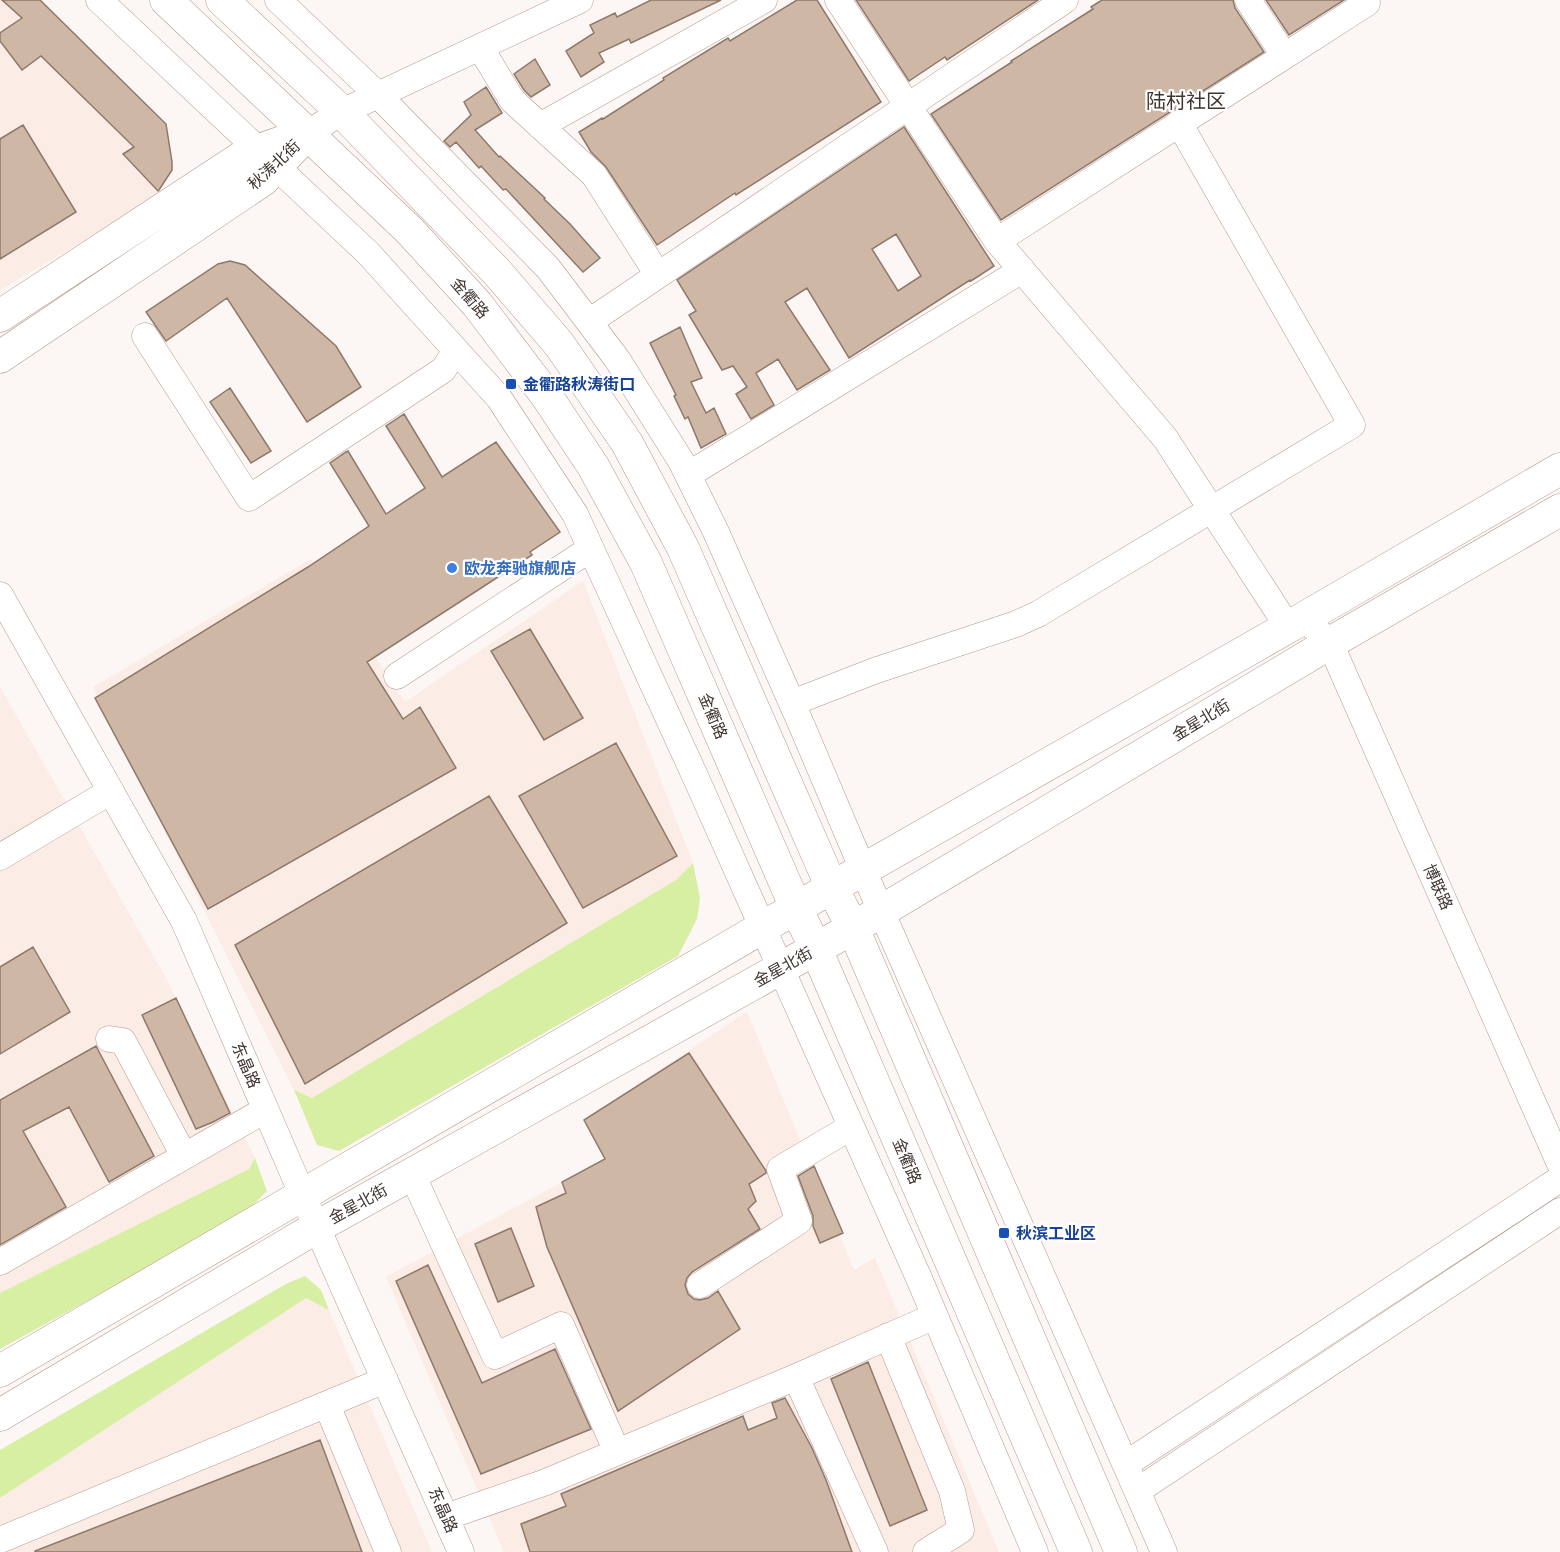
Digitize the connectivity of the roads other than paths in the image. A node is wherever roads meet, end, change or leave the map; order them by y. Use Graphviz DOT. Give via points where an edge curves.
graph roads {
  1 [pos="99,0"];
  2 [pos="166,0"];
  3 [pos="222,0"];
  4 [pos="278,0"];
  5 [pos="580,0"];
  6 [pos="764,0"];
  7 [pos="838,0"];
  8 [pos="1065,0"];
  9 [pos="1248,0"];
  10 [pos="1365,0"];
  11 [pos="480,47"];
  12 [pos="1284,56"];
  13 [pos="378,95"];
  14 [pos="908,106"];
  15 [pos="342,112"];
  16 [pos="1179,123"];
  17 [pos="540,126"];
  18 [pos="308,133"];
  19 [pos="267,158"];
  20 [pos="997,241"];
  21 [pos="1022,270"];
  22 [pos="658,275"];
  23 [pos="0,315"];
  24 [pos="589,322"];
  25 [pos="145,336"];
  26 [pos="456,351"];
  27 [pos="0,357"];
  28 [pos="1560,469"];
  29 [pos="688,475"];
  30 [pos="1211,509"];
  31 [pos="1560,510"];
  32 [pos="590,549"];
  33 [pos="0,595"];
  34 [pos="1296,623"];
  35 [pos="1330,644"];
  36 [pos="398,676"];
  37 [pos="792,703"];
  38 [pos="111,791"];
  39 [pos="0,857"];
  40 [pos="863,870"];
  41 [pos="832,888"];
  42 [pos="796,908"];
  43 [pos="881,911"];
  44 [pos="762,927"];
  45 [pos="853,928"];
  46 [pos="816,949"];
  47 [pos="780,969"];
  48 [pos="109,1039"];
  49 [pos="266,1110"];
  50 [pos="851,1127"];
  51 [pos="184,1156"];
  52 [pos="1560,1164"];
  53 [pos="412,1174"];
  54 [pos="1560,1179"];
  55 [pos="303,1196"];
  56 [pos="1560,1211"];
  57 [pos="317,1227"];
  58 [pos="0,1262"];
  59 [pos="700,1285"];
  60 [pos="935,1316"];
  61 [pos="888,1336"];
  62 [pos="0,1371"];
  63 [pos="796,1377"];
  64 [pos="385,1380"];
  65 [pos="327,1405"];
  66 [pos="0,1415"];
  67 [pos="617,1452"];
  68 [pos="1126,1464"];
  69 [pos="1137,1491"];
  70 [pos="446,1517"];
  71 [pos="0,1540"];
  72 [pos="388,1552"];
  73 [pos="461,1552"];
  74 [pos="875,1552"];
  75 [pos="926,1552"];
  76 [pos="1035,1552"];
  77 [pos="1076,1552"];
  78 [pos="1121,1552"];
  79 [pos="1164,1552"];
  1 -- 19 [label="street"];
  2 -- 18 [label="main road, 金衢路"];
  3 -- 15 [label="main road"];
  4 -- 13 [label="street"];
  5 -- 11 [label="street"];
  6 -- 17 [label="street"];
  7 -- 14 [label="street, 博联路"];
  8 -- 14 [label="street"];
  9 -- 12 [label="street"];
  10 -- 12 [label="street" via="1367,3"];
  11 -- 13 [label="street"];
  11 -- 17 [label="street" via="512,100"];
  12 -- 16 [label="street"];
  13 -- 15 [label="street"];
  13 -- 24 [label="street" via="548,268"];
  14 -- 20 [label="street, 博联路"];
  14 -- 22 [label="street"];
  15 -- 18 [label="street"];
  15 -- 41 [label="main road" via="510,287 559,344 627,443 683,548"];
  16 -- 20 [label="street"];
  16 -- 30 [label="street" via="1352,425"];
  17 -- 22 [label="street" via="594,175"];
  18 -- 19 [label="main road, 秋涛北街"];
  18 -- 42 [label="main road, 金衢路" via="409,230 477,304 546,395 593,466 646,563"];
  19 -- 23 [label="main road, 秋涛北街" via="245,155"];
  19 -- 26 [label="street" via="368,253"];
  19 -- 27 [label="main road, 秋涛北街" via="263,180"];
  20 -- 21 [label="street, 博联路"];
  21 -- 29 [label="street"];
  21 -- 30 [label="street, 博联路" via="1165,438"];
  22 -- 24 [label="street"];
  24 -- 29 [label="street" via="617,359"];
  25 -- 26 [label="street" via="249,498 443,370"];
  26 -- 32 [label="street" via="499,399 575,514"];
  28 -- 34 [label="main road, 金星北街"];
  29 -- 37 [label="street"];
  30 -- 34 [label="street, 博联路"];
  30 -- 37 [label="street" via="1038,614"];
  31 -- 35 [label="main road, 金星北街"];
  32 -- 36 [label="street"];
  32 -- 44 [label="street"];
  33 -- 38 [label="street, 东晶路"];
  34 -- 35 [label="street, 博联路"];
  34 -- 40 [label="main road, 金星北街"];
  35 -- 43 [label="main road, 金星北街"];
  35 -- 52 [label="street, 博联路"];
  37 -- 40 [label="street"];
  38 -- 39 [label="street"];
  38 -- 49 [label="street, 东晶路" via="184,921"];
  40 -- 41 [label="main road, 金星北街"];
  40 -- 43 [label="street"];
  41 -- 42 [label="main road, 金星北街"];
  41 -- 45 [label="main road"];
  42 -- 44 [label="main road, 金星北街"];
  42 -- 46 [label="main road, 金衢路"];
  43 -- 45 [label="main road, 金星北街"];
  43 -- 68 [label="street"];
  44 -- 47 [label="street"];
  44 -- 55 [label="main road, 金星北街"];
  45 -- 46 [label="main road, 金星北街"];
  45 -- 78 [label="main road"];
  46 -- 47 [label="main road, 金星北街"];
  46 -- 77 [label="main road, 金衢路"];
  47 -- 50 [label="street"];
  47 -- 53 [label="main road, 金星北街"];
  48 -- 51 [label="street" via="123,1041"];
  49 -- 51 [label="street"];
  49 -- 55 [label="street, 东晶路"];
  50 -- 59 [label="street" via="780,1169 799,1221"];
  50 -- 60 [label="street"];
  51 -- 58 [label="street"];
  53 -- 57 [label="main road, 金星北街"];
  53 -- 67 [label="street" via="495,1356 561,1325"];
  54 -- 68 [label="street"];
  55 -- 57 [label="street, 东晶路"];
  55 -- 62 [label="main road, 金星北街"];
  56 -- 69 [label="street"];
  57 -- 64 [label="street, 东晶路"];
  57 -- 66 [label="main road, 金星北街"];
  60 -- 61 [label="street"];
  60 -- 76 [label="street"];
  61 -- 63 [label="street"];
  61 -- 75 [label="street" via="952,1491 962,1530"];
  63 -- 67 [label="street"];
  63 -- 74 [label="street"];
  64 -- 65 [label="street"];
  64 -- 70 [label="street, 东晶路"];
  65 -- 71 [label="street"];
  65 -- 72 [label="street"];
  67 -- 70 [label="street"];
  68 -- 69 [label="street"];
  69 -- 79 [label="street"];
  70 -- 73 [label="street, 东晶路"];
}
